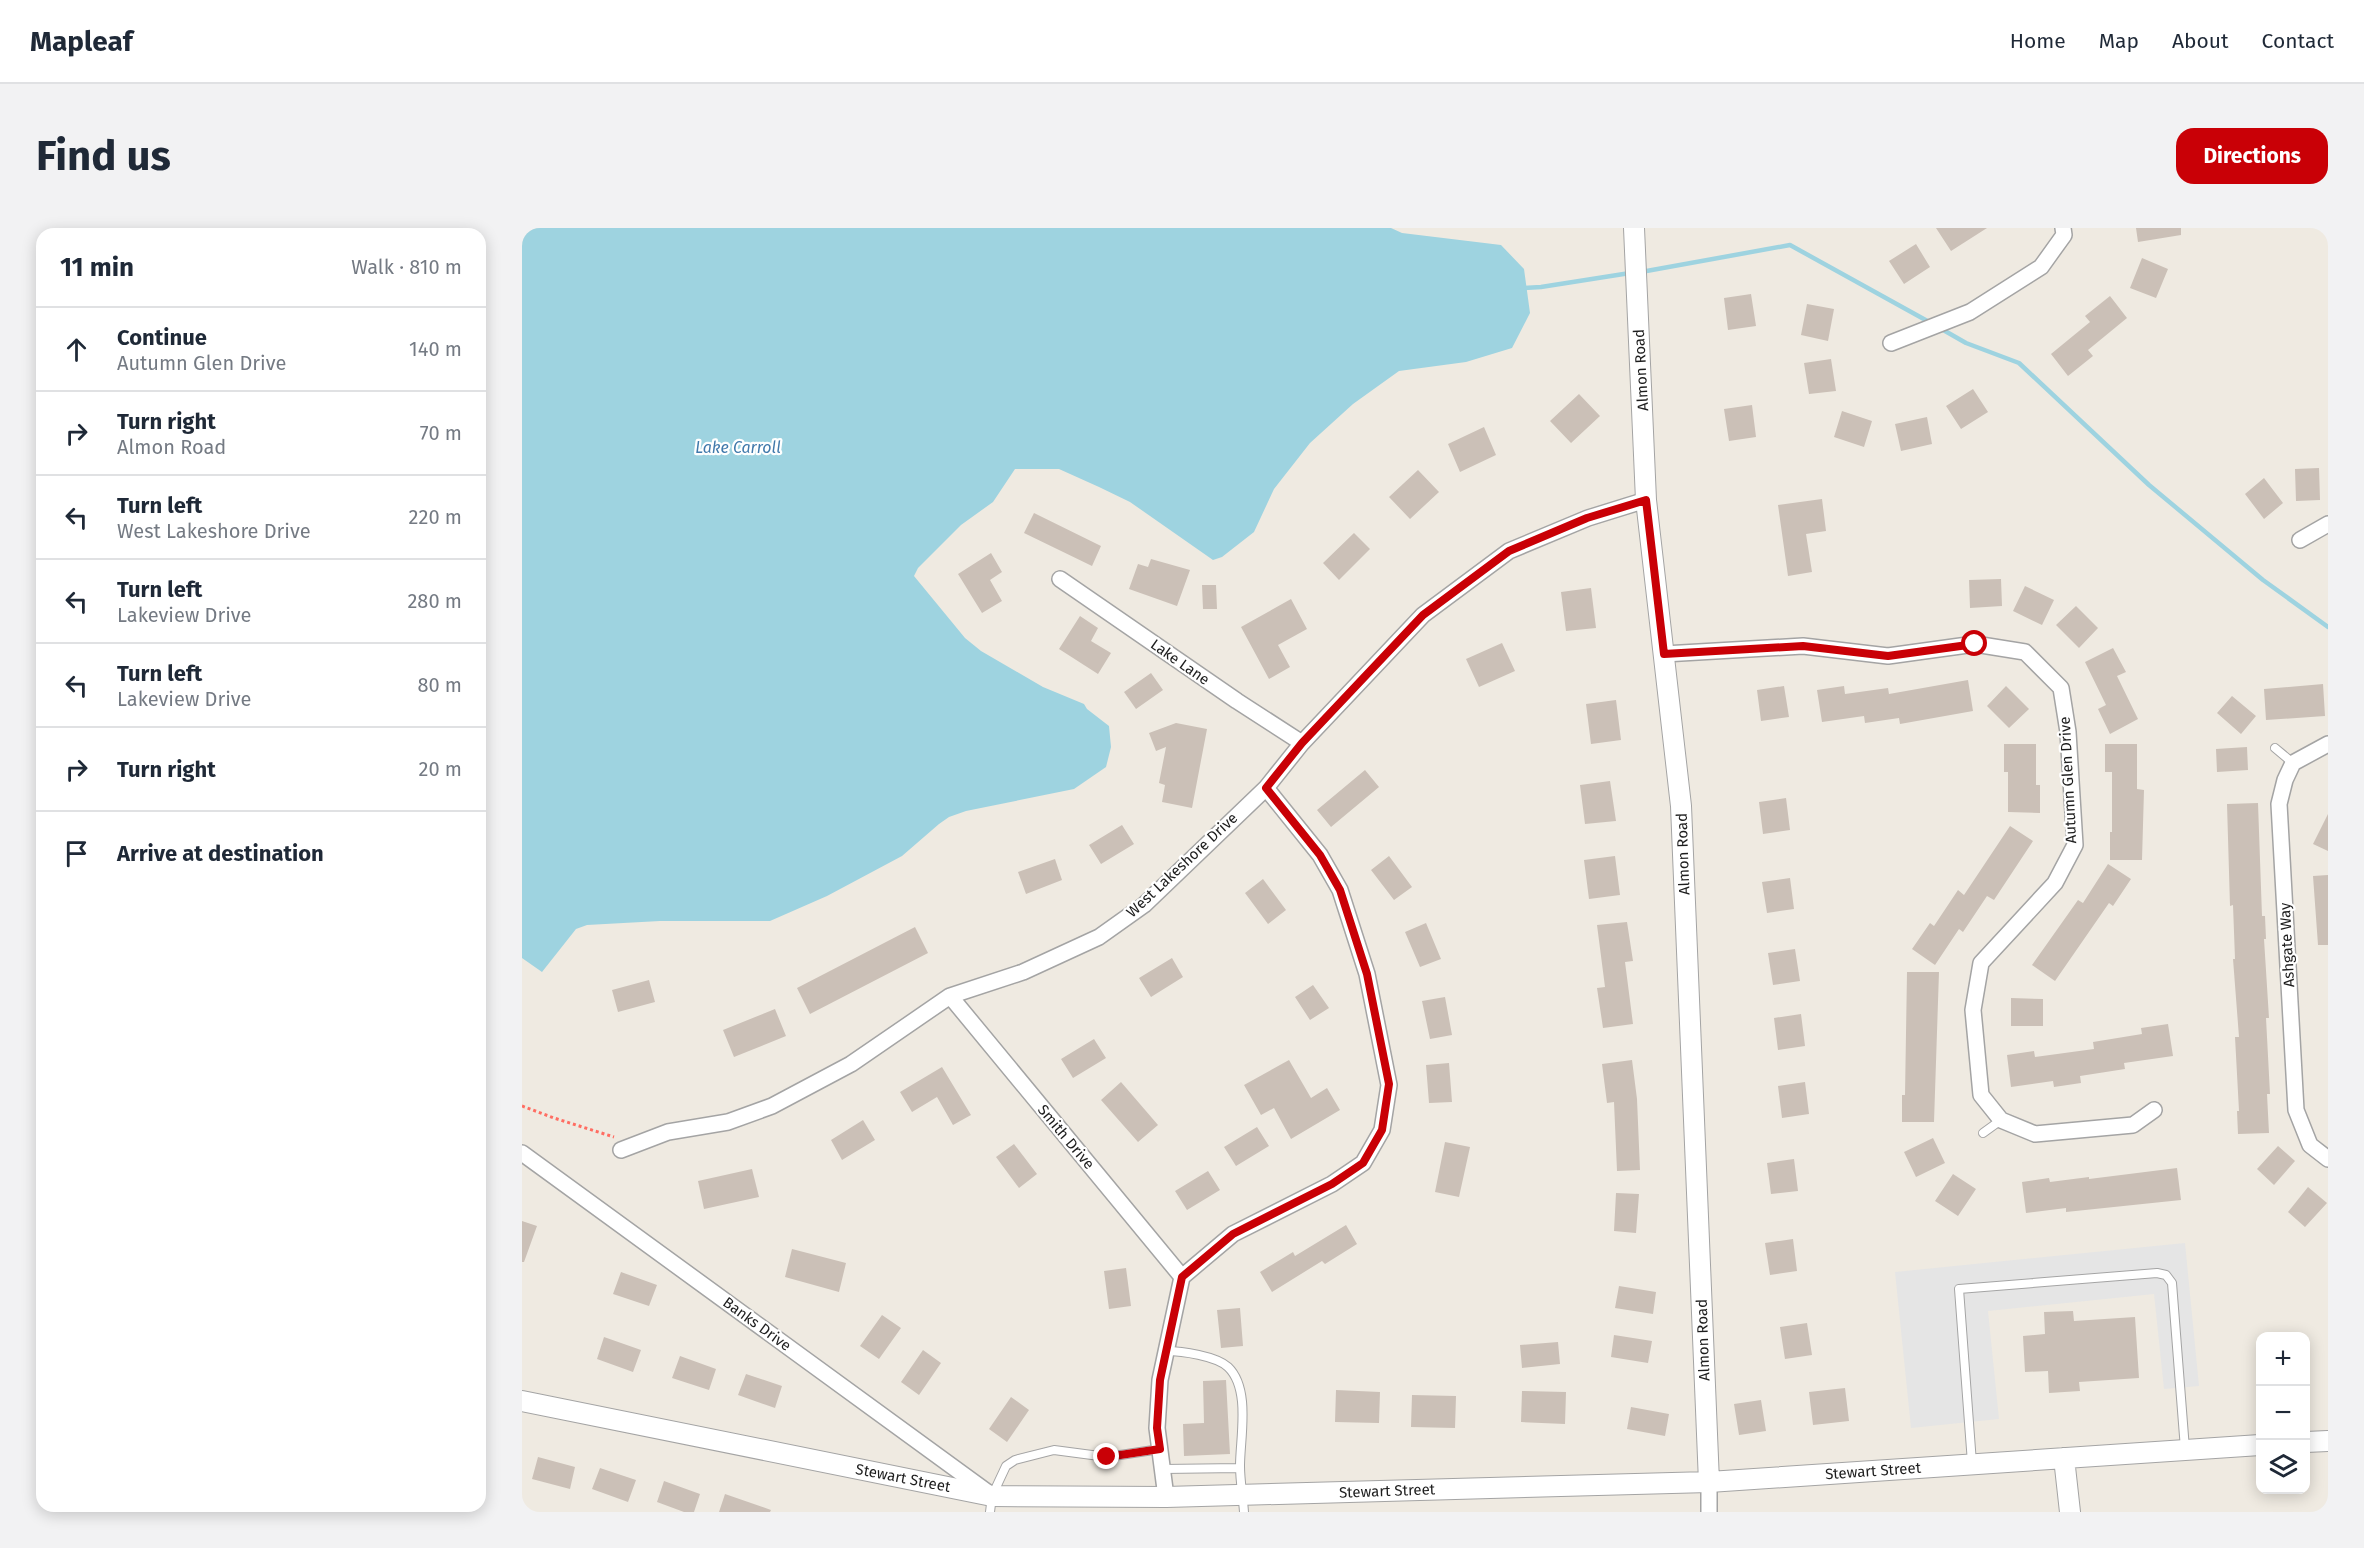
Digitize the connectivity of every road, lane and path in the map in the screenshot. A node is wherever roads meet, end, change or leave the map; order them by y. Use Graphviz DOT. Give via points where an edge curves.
graph roads {
  1 [pos="1634,228"];
  2 [pos="2063,228"];
  3 [pos="1891,343"];
  4 [pos="1646,500"];
  5 [pos="2328,524"];
  6 [pos="2300,540"];
  7 [pos="1060,579"];
  8 [pos="1664,654"];
  9 [pos="1302,743"];
  10 [pos="2328,744"];
  11 [pos="2275,748"];
  12 [pos="2293,763"];
  13 [pos="1266,788"];
  14 [pos="950,996"];
  15 [pos="522,1106"];
  16 [pos="2154,1110"];
  17 [pos="2001,1120"];
  18 [pos="1983,1133"];
  19 [pos="649,1138"];
  20 [pos="621,1150"];
  21 [pos="522,1153"];
  22 [pos="2328,1159"];
  23 [pos="1182,1277"];
  24 [pos="1166,1351"];
  25 [pos="522,1401"];
  26 [pos="2328,1441"];
  27 [pos="2310,1442"];
  28 [pos="2256,1445"];
  29 [pos="1160,1449"];
  30 [pos="2185,1450"];
  31 [pos="2064,1458"];
  32 [pos="1972,1464"];
  33 [pos="1240,1468"];
  34 [pos="1162,1469"];
  35 [pos="1709,1482"];
  36 [pos="1166,1497"];
  37 [pos="1243,1503"];
  38 [pos="991,1504"];
  39 [pos="1709,1512"];
  40 [pos="2070,1512"];
  1 -- 4 [label="street, Almon Road"];
  2 -- 3 [label="street" via="2064,235 2041,267 1970,312"];
  4 -- 8 [label="street, Almon Road"];
  4 -- 9 [label="street, West Lakeshore Drive" via="1587,518 1509,551 1423,615"];
  5 -- 6 [label="street"];
  7 -- 9 [label="street, Lake Lane"];
  8 -- 17 [label="street, Autumn Glen Drive" via="1803,646 1888,656 1975,644 2025,652 2061,688 2068,732 2074,845 2055,883 1981,963 1973,1010 1981,1095"];
  8 -- 35 [label="street, Almon Road" via="1681,806"];
  9 -- 13 [label="street, West Lakeshore Drive"];
  10 -- 12 [label="street"];
  11 -- 12 [label="lane"];
  12 -- 22 [label="street, Ashgate Way" via="2279,804 2296,1110 2310,1145"];
  13 -- 14 [label="street, West Lakeshore Drive" via="1144,905 1099,937 1023,972"];
  13 -- 23 [label="street" via="1320,855 1340,890 1367,974 1389,1084 1382,1130 1363,1163 1332,1184 1233,1234"];
  14 -- 19 [label="street, West Lakeshore Drive" via="851,1064 772,1106 728,1122"];
  14 -- 23 [label="street, Smith Drive"];
  15 -- 19 [label="path" via="603,1135 633,1140"];
  16 -- 17 [label="street, Autumn Glen Drive" via="2133,1125 2035,1134"];
  17 -- 18 [label="lane"];
  19 -- 20 [label="street, West Lakeshore Drive"];
  21 -- 38 [label="street, Banks Drive"];
  23 -- 24 [label="street"];
  24 -- 29 [label="street" via="1157,1428"];
  24 -- 33 [label="lane" via="1214,1360 1227,1366 1235,1376 1241,1391"];
  25 -- 38 [label="street, Stewart Street"];
  26 -- 27 [label="street"];
  28 -- 30 [label="street, Stewart Street"];
  29 -- 34 [label="street"];
  29 -- 38 [label="lane" via="1107,1457 1054,1450 1034,1454 1006,1466"];
  30 -- 31 [label="street, Stewart Street"];
  30 -- 32 [label="lane" via="2172,1283 2166,1275 2157,1273 1959,1289"];
  31 -- 32 [label="street, Stewart Street"];
  31 -- 40 [label="street"];
  32 -- 35 [label="street, Stewart Street"];
  33 -- 34 [label="lane"];
  33 -- 37 [label="lane"];
  34 -- 36 [label="street"];
  35 -- 37 [label="street, Stewart Street"];
  35 -- 39 [label="street"];
  36 -- 37 [label="street, Stewart Street"];
  36 -- 38 [label="street, Stewart Street"];
}
